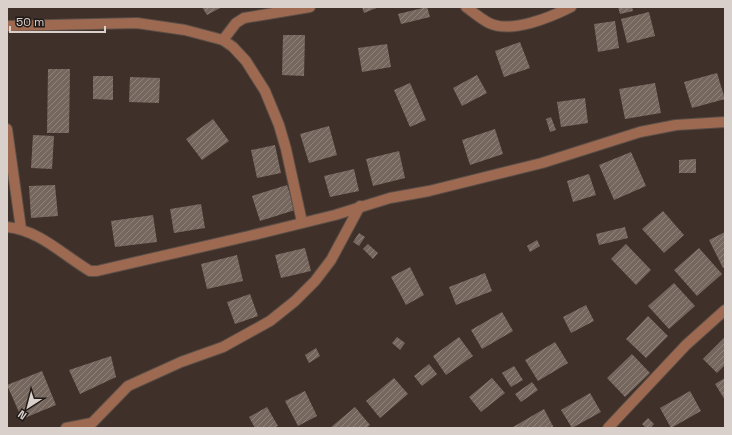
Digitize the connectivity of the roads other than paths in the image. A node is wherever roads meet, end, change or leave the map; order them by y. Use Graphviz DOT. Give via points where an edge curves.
graph roads {
  1 [pos="310,7"];
  2 [pos="466,7"];
  3 [pos="571,7"];
  4 [pos="7,26"];
  5 [pos="223,40"];
  6 [pos="725,122"];
  7 [pos="7,129"];
  8 [pos="360,206"];
  9 [pos="302,222"];
  10 [pos="7,227"];
  11 [pos="20,229"];
  12 [pos="725,310"];
  13 [pos="92,426"];
  14 [pos="66,428"];
  15 [pos="608,428"];
  1 -- 5 [label="street" via="244,18 236,23"];
  2 -- 3 [label="street" via="490,24 513,27 554,15"];
  4 -- 5 [label="street" via="137,23 185,30"];
  5 -- 9 [label="street" via="246,61 265,91 286,149"];
  6 -- 8 [label="street" via="676,125 640,132 542,163"];
  7 -- 11 [label="street"];
  8 -- 9 [label="street"];
  8 -- 13 [label="street" via="330,260 315,281 295,301 251,333 128,386"];
  9 -- 11 [label="street" via="97,271 90,271 51,245"];
  10 -- 11 [label="street"];
  12 -- 15 [label="street" via="686,345"];
  13 -- 14 [label="street"];
}
